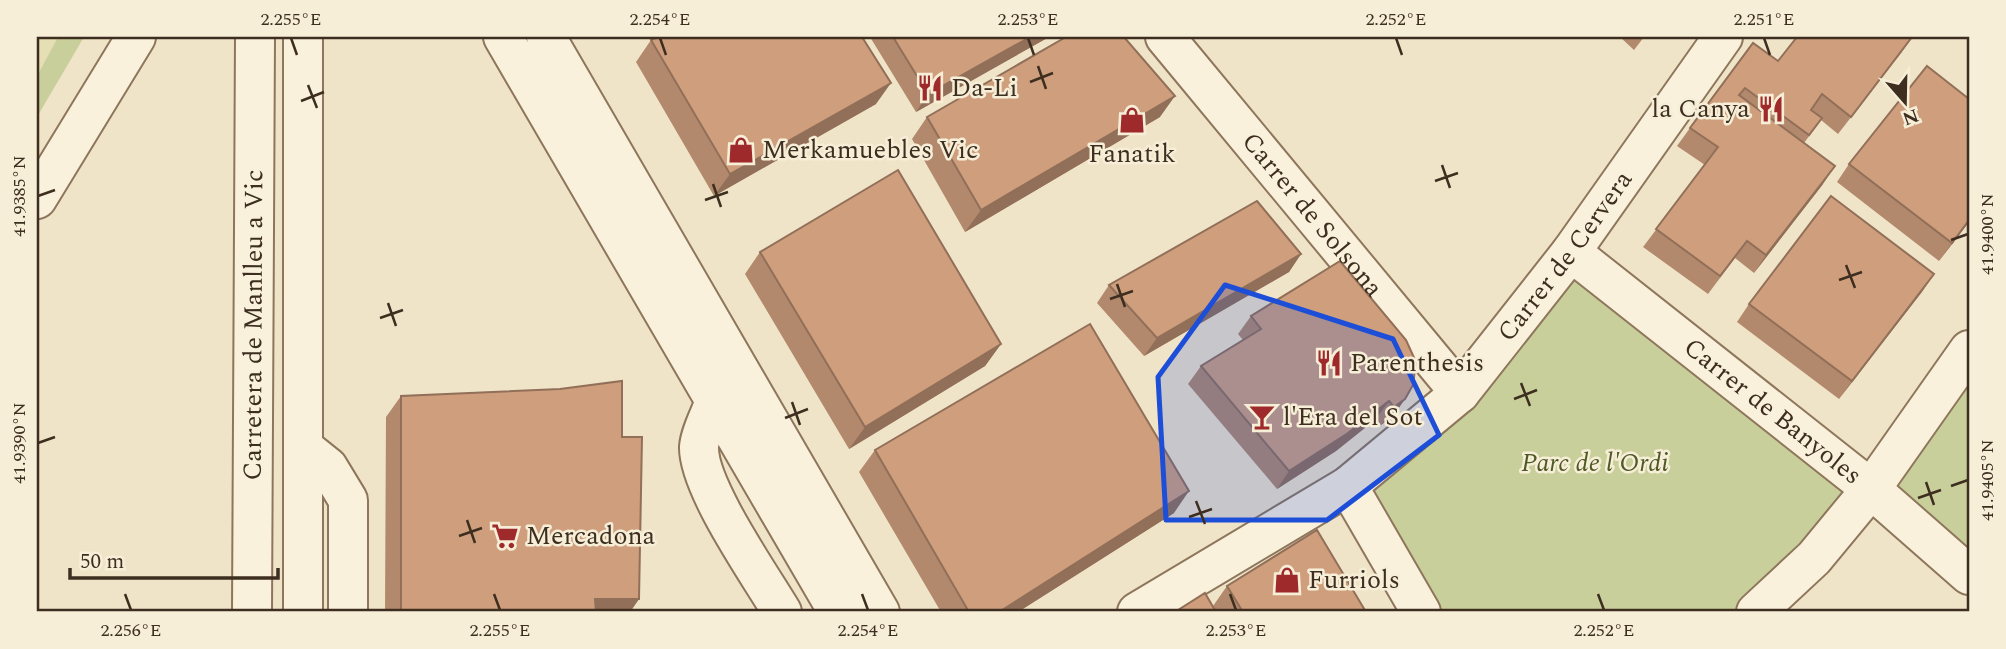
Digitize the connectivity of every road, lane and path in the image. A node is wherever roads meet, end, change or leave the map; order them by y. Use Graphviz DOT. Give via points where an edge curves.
graph roads {
  1 [pos="136,37"];
  2 [pos="255,37"];
  3 [pos="303,37"];
  4 [pos="503,37"];
  5 [pos="1165,37"];
  6 [pos="1723,37"];
  7 [pos="547,39"];
  8 [pos="536,93"];
  9 [pos="37,199"];
  10 [pos="1571,252"];
  11 [pos="1969,350"];
  12 [pos="1460,393"];
  13 [pos="715,401"];
  14 [pos="303,447"];
  15 [pos="1348,486"];
  16 [pos="1871,489"];
  17 [pos="1969,575"];
  18 [pos="252,612"];
  19 [pos="303,612"];
  20 [pos="348,612"];
  21 [pos="782,612"];
  22 [pos="838,612"];
  23 [pos="880,612"];
  24 [pos="1138,612"];
  25 [pos="1421,612"];
  26 [pos="1756,612"];
  1 -- 9 [label="street"];
  2 -- 18 [label="street, Carretera de Manlleu a Vic"];
  3 -- 14 [label="street, Carretera de Manlleu a Vic"];
  4 -- 8 [label="street"];
  5 -- 12 [label="street, Carrer de Solsona"];
  6 -- 10 [label="street, Carrer de Cervera"];
  7 -- 8 [label="street"];
  7 -- 23 [label="street"];
  8 -- 13 [label="street"];
  10 -- 12 [label="street, Carrer de Cervera"];
  10 -- 16 [label="street, Carrer de Banyoles"];
  11 -- 16 [label="street"];
  12 -- 15 [label="street, Carrer de Cervera"];
  13 -- 21 [label="street" via="699,445 701,466"];
  13 -- 22 [label="street"];
  14 -- 19 [label="street, Carretera de Manlleu a Vic"];
  14 -- 20 [label="street" via="328,467 348,500"];
  15 -- 24 [label="street, Carrer de Cervera"];
  15 -- 25 [label="street"];
  16 -- 17 [label="street, Carrer de Banyoles"];
  16 -- 26 [label="street" via="1814,558"];
}
